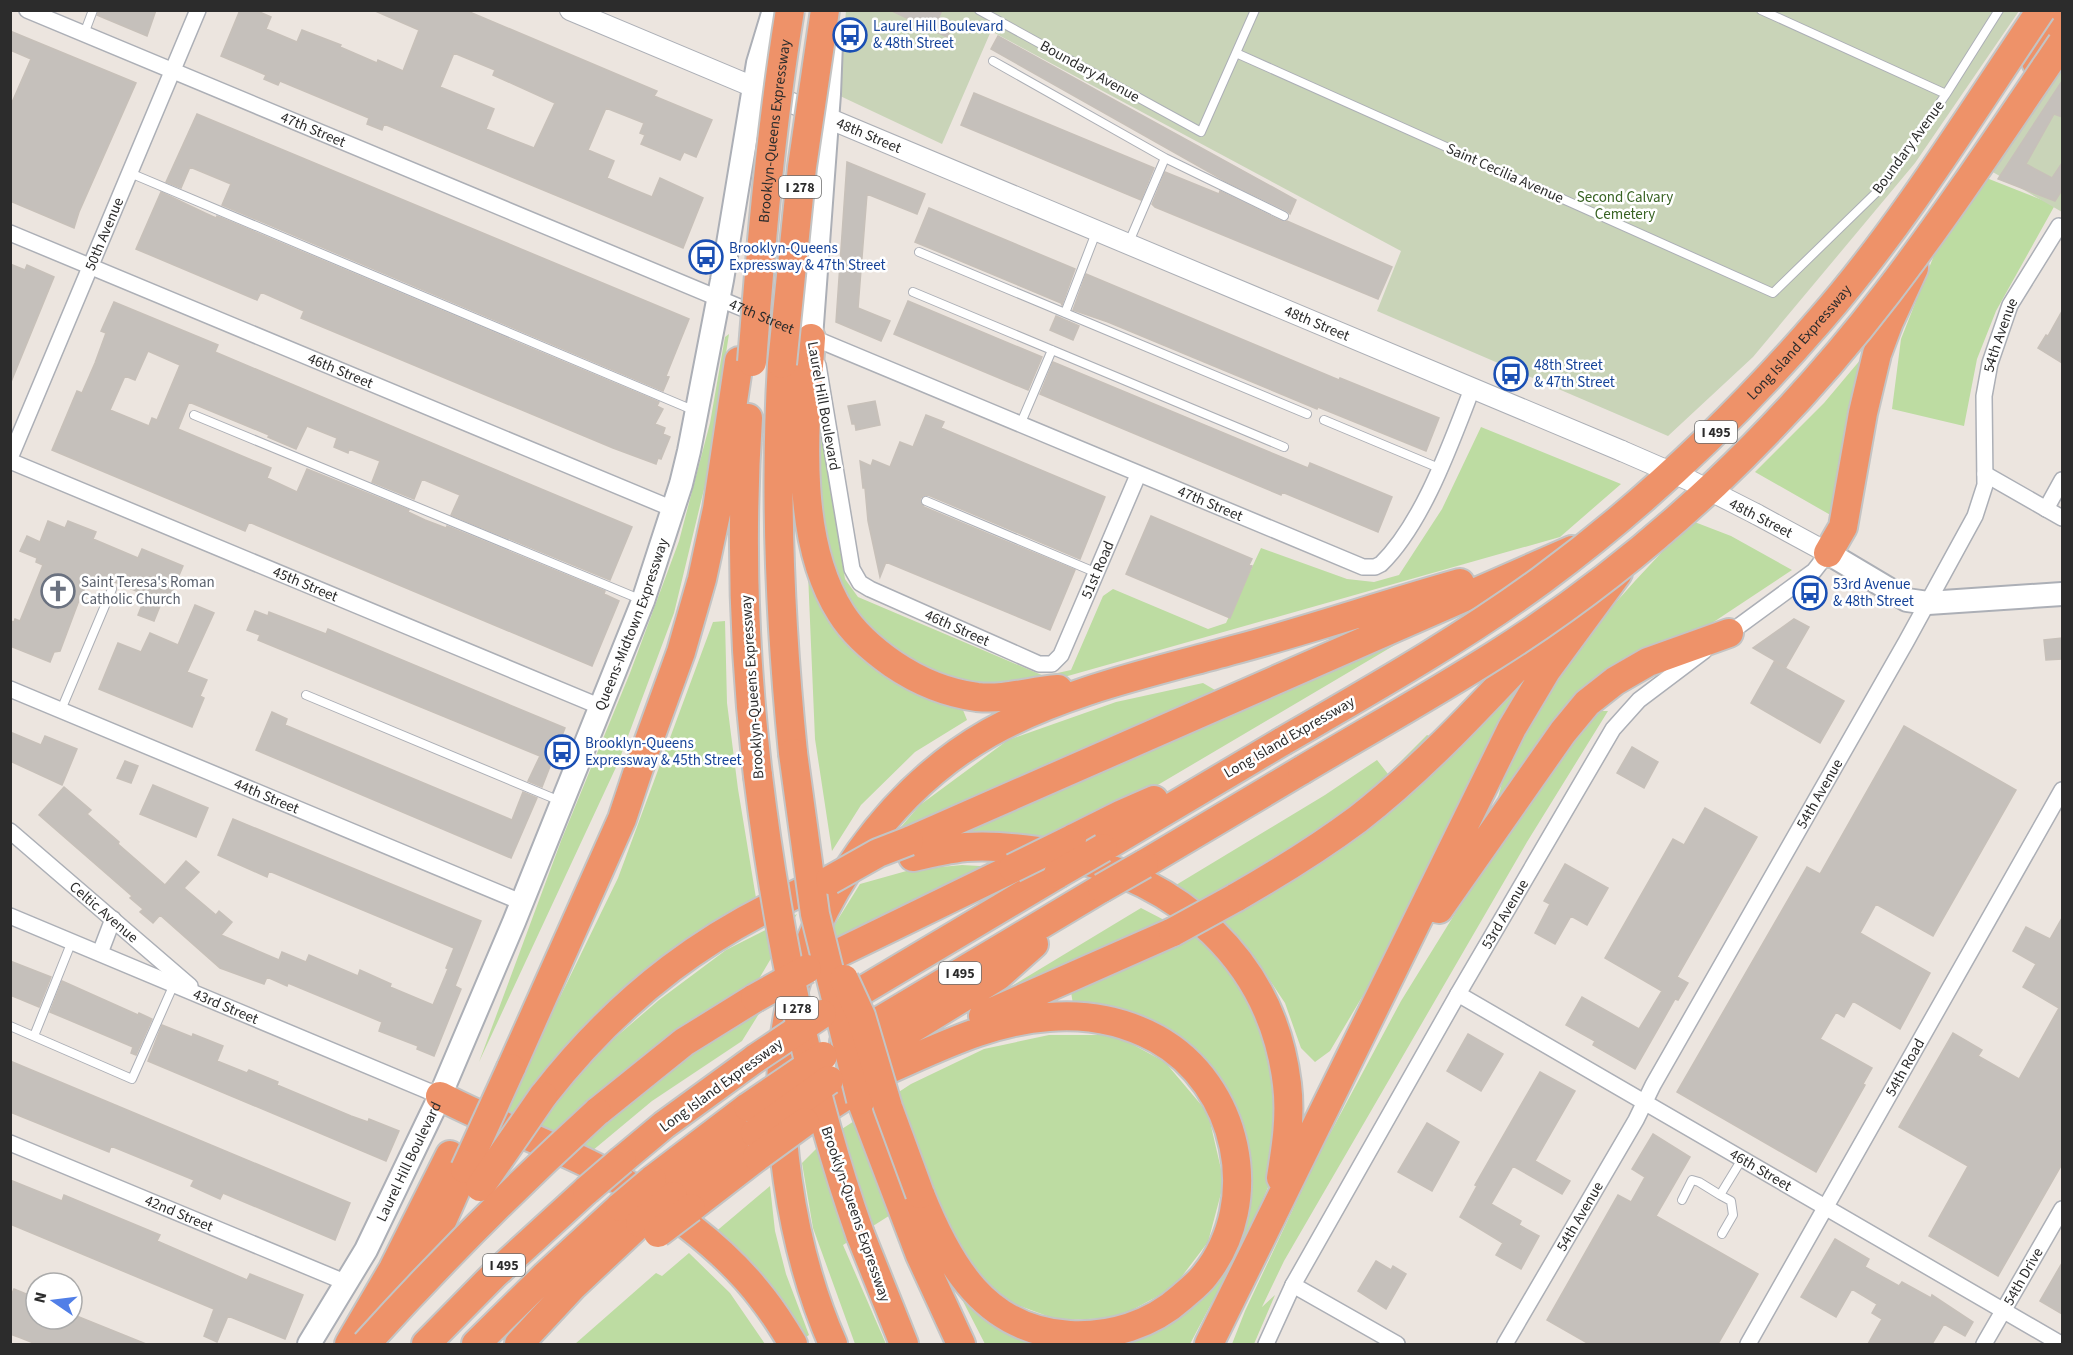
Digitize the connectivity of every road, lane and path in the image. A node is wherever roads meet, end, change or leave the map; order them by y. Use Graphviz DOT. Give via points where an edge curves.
graph roads {
  1 [pos="27,10"];
  2 [pos="93,10"];
  3 [pos="198,10"];
  4 [pos="570,10"];
  5 [pos="774,10"];
  6 [pos="790,10"];
  7 [pos="825,10"];
  8 [pos="832,10"];
  9 [pos="979,10"];
  10 [pos="1255,10"];
  11 [pos="1761,10"];
  12 [pos="1999,10"];
  13 [pos="2041,10"];
  14 [pos="2053,10"];
  15 [pos="2062,24"];
  16 [pos="84,34"];
  17 [pos="2062,43"];
  18 [pos="1236,53"];
  19 [pos="993,61"];
  20 [pos="173,71"];
  21 [pos="754,87"];
  22 [pos="1946,94"];
  23 [pos="827,117"];
  24 [pos="1165,158"];
  25 [pos="130,173"];
  26 [pos="1953,184"];
  27 [pos="1284,216"];
  28 [pos="2061,225"];
  29 [pos="1097,230"];
  30 [pos="10,233"];
  31 [pos="1128,243"];
  32 [pos="919,252"];
  33 [pos="91,267"];
  34 [pos="913,292"];
  35 [pos="1773,293"];
  36 [pos="718,298"];
  37 [pos="1065,313"];
  38 [pos="811,338"];
  39 [pos="1052,350"];
  40 [pos="745,362"];
  41 [pos="1472,389"];
  42 [pos="698,412"];
  43 [pos="1308,414"];
  44 [pos="194,415"];
  45 [pos="1324,420"];
  46 [pos="1020,425"];
  47 [pos="1284,447"];
  48 [pos="10,459"];
  49 [pos="1439,468"];
  50 [pos="1985,474"];
  51 [pos="1138,475"];
  52 [pos="2062,480"];
  53 [pos="926,501"];
  54 [pos="673,509"];
  55 [pos="2046,509"];
  56 [pos="2062,518"];
  57 [pos="1657,521"];
  58 [pos="1828,554"];
  59 [pos="1560,555"];
  60 [pos="1097,573"];
  61 [pos="860,583"];
  62 [pos="112,589"];
  63 [pos="2062,594"];
  64 [pos="643,601"];
  65 [pos="1928,603"];
  66 [pos="1729,633"];
  67 [pos="1056,662"];
  68 [pos="1120,682"];
  69 [pos="10,689"];
  70 [pos="306,695"];
  71 [pos="601,707"];
  72 [pos="61,710"];
  73 [pos="1240,766"];
  74 [pos="2062,790"];
  75 [pos="561,802"];
  76 [pos="10,831"];
  77 [pos="911,849"];
  78 [pos="521,902"];
  79 [pos="815,914"];
  80 [pos="10,916"];
  81 [pos="113,919"];
  82 [pos="72,941"];
  83 [pos="100,953"];
  84 [pos="493,972"];
  85 [pos="174,984"];
  86 [pos="1384,990"];
  87 [pos="199,994"];
  88 [pos="1458,994"];
  89 [pos="10,1026"];
  90 [pos="34,1036"];
  91 [pos="885,1071"];
  92 [pos="440,1096"];
  93 [pos="1644,1103"];
  94 [pos="753,1132"];
  95 [pos="10,1143"];
  96 [pos="1742,1159"];
  97 [pos="465,1170"];
  98 [pos="672,1195"];
  99 [pos="1720,1195"];
  100 [pos="1682,1200"];
  101 [pos="903,1206"];
  102 [pos="1826,1208"];
  103 [pos="2062,1209"];
  104 [pos="1274,1213"];
  105 [pos="639,1221"];
  106 [pos="1722,1234"];
  107 [pos="347,1283"];
  108 [pos="1293,1286"];
  109 [pos="2003,1311"];
  110 [pos="309,1344"];
  111 [pos="349,1344"];
  112 [pos="366,1344"];
  113 [pos="373,1344"];
  114 [pos="426,1344"];
  115 [pos="476,1344"];
  116 [pos="519,1344"];
  117 [pos="539,1344"];
  118 [pos="793,1344"];
  119 [pos="833,1344"];
  120 [pos="904,1344"];
  121 [pos="941,1344"];
  122 [pos="962,1344"];
  123 [pos="1209,1344"];
  124 [pos="1266,1344"];
  125 [pos="1397,1344"];
  126 [pos="1505,1344"];
  127 [pos="1748,1344"];
  128 [pos="1984,1344"];
  129 [pos="2061,1344"];
  1 -- 16 [label="street, 47th Street"];
  2 -- 16 [label="lane"];
  3 -- 20 [label="street, 50th Avenue"];
  4 -- 21 [label="street, 48th Street"];
  5 -- 21 [label="main road"];
  6 -- 40 [label="highway, Brooklyn-Queens Expressway / I 278, bridge" via="742,324"];
  7 -- 79 [label="highway, Brooklyn-Queens Expressway / I 278, bridge" via="802,167 782,363 777,484 783,641 793,753"];
  8 -- 23 [label="main road, Laurel Hill Boulevard"];
  9 -- 18 [label="lane, Boundary Avenue" via="1201,132"];
  10 -- 18 [label="lane"];
  11 -- 22 [label="lane"];
  12 -- 22 [label="lane, Boundary Avenue"];
  13 -- 73 [label="highway, Long Island Expressway / I 495, bridge" via="1862,268 1822,319 1697,449 1542,580 1435,652"];
  14 -- 59 [label="highway" via="1870,275 1778,381 1646,509 1607,535"];
  15 -- 26 [label="highway"];
  16 -- 20 [label="street, 47th Street"];
  17 -- 94 [label="highway, I 495, bridge" via="1886,295 1798,399 1714,485 1613,570 1495,655 1096,892 831,1064"];
  18 -- 35 [label="lane, Saint Cecilia Avenue"];
  19 -- 24 [label="lane"];
  20 -- 25 [label="street, 50th Avenue"];
  20 -- 36 [label="street, 47th Street"];
  21 -- 23 [label="street, 48th Street"];
  21 -- 36 [label="main road, Brooklyn-Queens Expressway"];
  22 -- 35 [label="lane, Boundary Avenue" via="1884,185"];
  23 -- 29 [label="street, 48th Street"];
  23 -- 38 [label="main road, Laurel Hill Boulevard"];
  24 -- 27 [label="lane"];
  24 -- 31 [label="lane"];
  25 -- 33 [label="street, 50th Avenue"];
  25 -- 42 [label="lane"];
  26 -- 57 [label="highway" via="1910,247 1840,336 1752,431"];
  26 -- 58 [label="highway" via="1882,339 1865,402 1843,526"];
  28 -- 50 [label="street, 54th Avenue" via="2018,289 1995,344 1984,396"];
  29 -- 31 [label="street, 48th Street"];
  29 -- 37 [label="lane"];
  30 -- 33 [label="street, 46th Street"];
  31 -- 41 [label="street, 48th Street"];
  32 -- 37 [label="lane"];
  33 -- 48 [label="street, 50th Avenue"];
  33 -- 54 [label="street, 46th Street"];
  34 -- 39 [label="lane"];
  36 -- 38 [label="street, 47th Street"];
  36 -- 42 [label="main road, Brooklyn-Queens Expressway"];
  37 -- 43 [label="lane"];
  38 -- 46 [label="street, 47th Street"];
  38 -- 61 [label="street, Laurel Hill Boulevard" via="852,569"];
  38 -- 68 [label="highway" via="806,421 809,510 815,549 826,582 851,626 873,649 901,669 960,694 1005,697"];
  39 -- 46 [label="lane"];
  39 -- 47 [label="lane"];
  40 -- 97 [label="highway, bridge" via="702,579 681,652 622,819 503,1063"];
  40 -- 120 [label="highway, Brooklyn-Queens Expressway / I 278, bridge" via="743,553 752,711 769,857 799,1018 828,1135 860,1234"];
  41 -- 49 [label="street, 47th Street"];
  41 -- 58 [label="street, 48th Street, bridge" via="1691,481"];
  42 -- 54 [label="main road, Brooklyn-Queens Expressway"];
  44 -- 64 [label="lane"];
  45 -- 49 [label="lane"];
  46 -- 51 [label="street, 47th Street"];
  48 -- 71 [label="street, 45th Street"];
  49 -- 51 [label="street, 47th Street" via="1397,544 1381,564 1369,568"];
  50 -- 55 [label="street"];
  50 -- 65 [label="street, 54th Avenue" via="1975,516"];
  51 -- 60 [label="street, 51st Road"];
  52 -- 55 [label="street"];
  53 -- 60 [label="lane"];
  54 -- 64 [label="main road, Queens-Midtown Expressway"];
  55 -- 56 [label="street"];
  57 -- 86 [label="highway" via="1528,700"];
  57 -- 91 [label="highway, bridge" via="1417,768 1330,839 1173,932 939,1036"];
  58 -- 65 [label="main road, 48th Street" via="1907,600"];
  58 -- 66 [label="street, 53rd Avenue" via="1814,571"];
  59 -- 68 [label="highway"];
  59 -- 77 [label="highway"];
  60 -- 67 [label="street, 51st Road"];
  61 -- 67 [label="street, 46th Street" via="1035,663"];
  62 -- 72 [label="lane"];
  63 -- 65 [label="main road, 48th Street"];
  64 -- 71 [label="main road, Queens-Midtown Expressway"];
  65 -- 93 [label="street, 54th Avenue"];
  66 -- 86 [label="highway" via="1648,662 1587,703"];
  66 -- 88 [label="street, 53rd Avenue" via="1646,694 1619,720"];
  68 -- 119 [label="highway" via="1013,721 966,747 917,785 859,853 808,950 797,980 783,1046 784,1143 797,1233 816,1302"];
  69 -- 72 [label="street, 44th Street"];
  70 -- 75 [label="lane"];
  71 -- 75 [label="main road, Queens-Midtown Expressway"];
  72 -- 78 [label="street, 44th Street"];
  73 -- 112 [label="highway, bridge" via="1122,814 814,965 684,1042 597,1112 497,1206"];
  73 -- 114 [label="highway, Long Island Expressway / I 495, bridge" via="822,1014 756,1058 664,1125 587,1190"];
  74 -- 102 [label="street, 54th Road"];
  75 -- 78 [label="main road, Queens-Midtown Expressway"];
  76 -- 81 [label="street, Celtic Avenue"];
  77 -- 97 [label="highway, bridge" via="878,853 791,896 723,932 666,971 599,1031 543,1096"];
  77 -- 104 [label="highway" via="1006,847 1075,858 1142,881 1206,925 1254,986 1281,1050 1289,1124"];
  78 -- 84 [label="main road, Queens-Midtown Expressway"];
  79 -- 101 [label="highway, Brooklyn-Queens Expressway / I 278, bridge" via="861,1100"];
  79 -- 101 [label="highway, bridge" via="861,1016 888,1107"];
  80 -- 82 [label="street, 43rd Street"];
  81 -- 83 [label="street"];
  81 -- 87 [label="street, Celtic Avenue"];
  82 -- 83 [label="street, 43rd Street"];
  82 -- 90 [label="lane"];
  83 -- 85 [label="street, 43rd Street"];
  84 -- 92 [label="main road, Laurel Hill Boulevard"];
  85 -- 87 [label="street, 43rd Street"];
  85 -- 90 [label="lane" via="132,1079"];
  86 -- 104 [label="highway"];
  87 -- 92 [label="street, 43rd Street"];
  88 -- 93 [label="street, 46th Street"];
  88 -- 108 [label="street, 53rd Avenue"];
  89 -- 90 [label="lane"];
  91 -- 94 [label="highway, bridge" via="805,1122"];
  91 -- 101 [label="highway" via="968,1035 1008,1023 1066,1016 1124,1025 1158,1040 1202,1078 1222,1110 1237,1163 1232,1219 1205,1275 1161,1313 1126,1329 1093,1335 1060,1335 1027,1327 986,1303 951,1261 933,1227"];
  92 -- 107 [label="main road, Laurel Hill Boulevard"];
  92 -- 118 [label="highway" via="601,1170 652,1201 733,1265 762,1298"];
  93 -- 96 [label="street, 46th Street"];
  93 -- 126 [label="street, 54th Avenue"];
  94 -- 98 [label="highway, I 495"];
  94 -- 98 [label="highway"];
  95 -- 107 [label="street, 42nd Street"];
  96 -- 99 [label="lane"];
  96 -- 102 [label="street, 46th Street"];
  97 -- 111 [label="highway" via="393,1269"];
  97 -- 113 [label="highway" via="431,1246"];
  98 -- 105 [label="highway, I 495, bridge"];
  98 -- 105 [label="highway, bridge"];
  99 -- 100 [label="lane" via="1692,1180"];
  99 -- 106 [label="lane" via="1731,1201 1732,1215"];
  101 -- 121 [label="highway, Brooklyn-Queens Expressway / I 278" via="909,1272"];
  101 -- 122 [label="highway, Brooklyn-Queens Expressway / I 278" via="928,1274"];
  102 -- 109 [label="street, 46th Street"];
  102 -- 127 [label="street, 54th Road"];
  103 -- 109 [label="street, 54th Drive"];
  104 -- 123 [label="highway"];
  105 -- 115 [label="highway, I 495" via="546,1275"];
  105 -- 116 [label="highway"];
  105 -- 117 [label="highway" via="602,1283"];
  107 -- 110 [label="main road, Laurel Hill Boulevard"];
  108 -- 124 [label="street, 53rd Avenue"];
  108 -- 125 [label="street"];
  109 -- 128 [label="street, 54th Drive"];
  109 -- 129 [label="street, 46th Street"];
}
